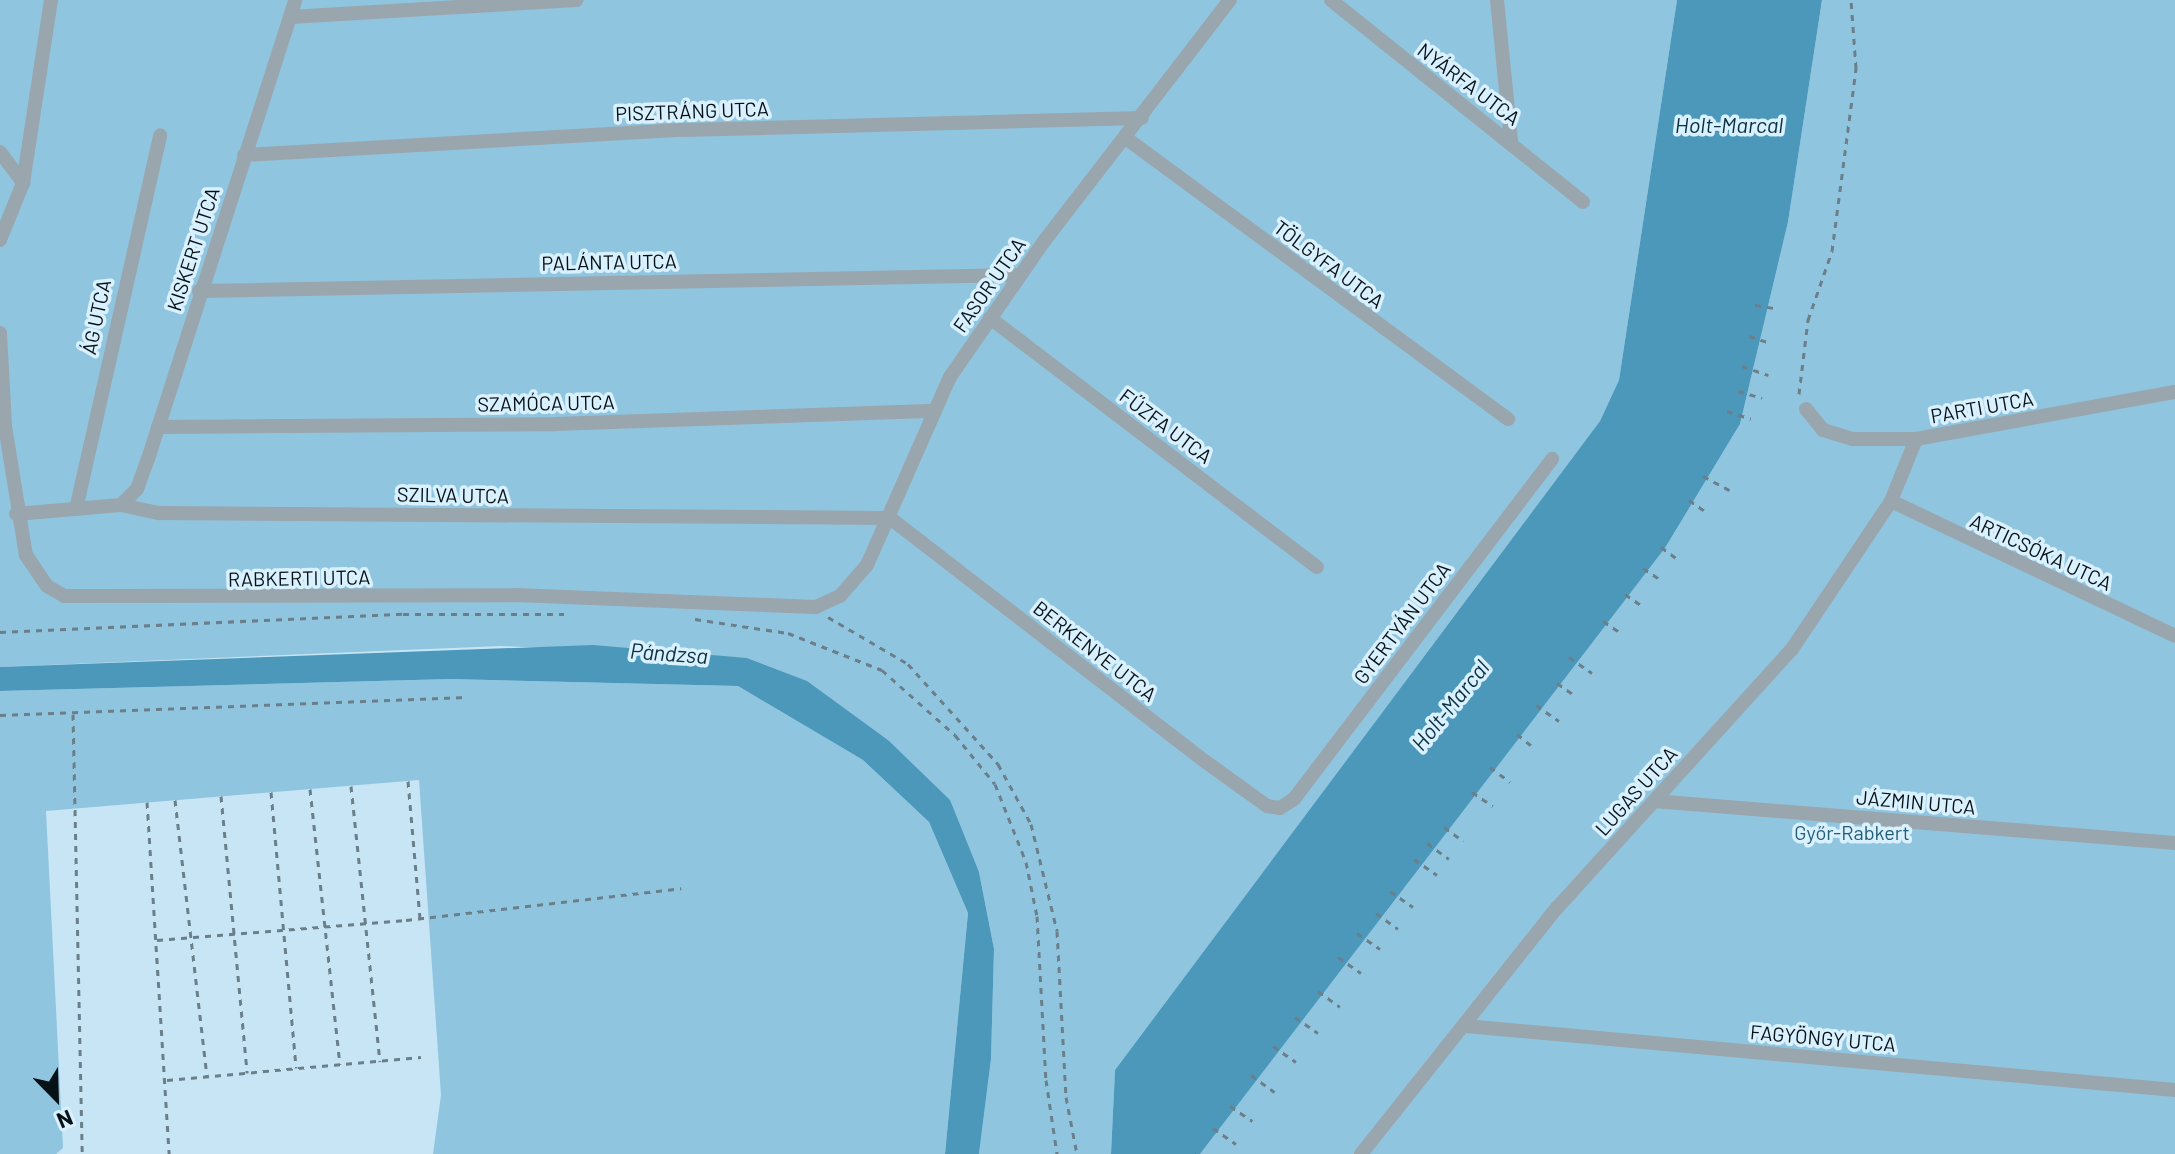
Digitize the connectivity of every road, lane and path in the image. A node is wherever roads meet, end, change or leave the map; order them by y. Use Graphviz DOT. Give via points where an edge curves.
graph roads {
  1 [pos="51,0"];
  2 [pos="295,0"];
  3 [pos="576,0"];
  4 [pos="1230,0"];
  5 [pos="1331,0"];
  6 [pos="1497,0"];
  7 [pos="1851,0"];
  8 [pos="290,17"];
  9 [pos="1142,118"];
  10 [pos="160,135"];
  11 [pos="1127,139"];
  12 [pos="1511,140"];
  13 [pos="0,152"];
  14 [pos="244,155"];
  15 [pos="23,183"];
  16 [pos="1583,202"];
  17 [pos="0,240"];
  18 [pos="1020,275"];
  19 [pos="199,291"];
  20 [pos="1755,305"];
  21 [pos="1775,308"];
  22 [pos="990,318"];
  23 [pos="0,333"];
  24 [pos="1749,336"];
  25 [pos="1771,343"];
  26 [pos="1742,366"];
  27 [pos="1768,375"];
  28 [pos="1738,391"];
  29 [pos="2175,392"];
  30 [pos="1762,398"];
  31 [pos="1806,409"];
  32 [pos="935,411"];
  33 [pos="1727,411"];
  34 [pos="1508,419"];
  35 [pos="1751,419"];
  36 [pos="158,427"];
  37 [pos="1916,439"];
  38 [pos="1552,459"];
  39 [pos="1703,476"];
  40 [pos="1729,490"];
  41 [pos="1689,500"];
  42 [pos="1891,501"];
  43 [pos="121,505"];
  44 [pos="76,509"];
  45 [pos="1706,512"];
  46 [pos="16,514"];
  47 [pos="890,518"];
  48 [pos="1661,547"];
  49 [pos="1679,560"];
  50 [pos="1317,567"];
  51 [pos="1643,568"];
  52 [pos="1661,580"];
  53 [pos="1625,594"];
  54 [pos="1642,606"];
  55 [pos="816,607"];
  56 [pos="579,614"];
  57 [pos="693,619"];
  58 [pos="1603,621"];
  59 [pos="0,632"];
  60 [pos="1621,633"];
  61 [pos="2175,636"];
  62 [pos="1569,657"];
  63 [pos="1592,673"];
  64 [pos="1557,683"];
  65 [pos="1574,695"];
  66 [pos="467,697"];
  67 [pos="1536,705"];
  68 [pos="73,714"];
  69 [pos="0,715"];
  70 [pos="1559,721"];
  71 [pos="1517,734"];
  72 [pos="1533,747"];
  73 [pos="1490,767"];
  74 [pos="408,781"];
  75 [pos="1510,782"];
  76 [pos="351,786"];
  77 [pos="310,789"];
  78 [pos="271,792"];
  79 [pos="1472,792"];
  80 [pos="221,796"];
  81 [pos="175,800"];
  82 [pos="1654,801"];
  83 [pos="147,802"];
  84 [pos="1493,806"];
  85 [pos="1280,808"];
  86 [pos="1444,827"];
  87 [pos="1463,841"];
  88 [pos="1427,843"];
  89 [pos="2175,843"];
  90 [pos="1414,859"];
  91 [pos="1449,859"];
  92 [pos="1437,875"];
  93 [pos="681,888"];
  94 [pos="1390,891"];
  95 [pos="1413,907"];
  96 [pos="1376,913"];
  97 [pos="420,918"];
  98 [pos="366,923"];
  99 [pos="325,926"];
  100 [pos="1398,929"];
  101 [pos="283,930"];
  102 [pos="1357,933"];
  103 [pos="234,934"];
  104 [pos="191,937"];
  105 [pos="157,940"];
  106 [pos="1380,949"];
  107 [pos="1338,957"];
  108 [pos="1361,973"];
  109 [pos="1318,991"];
  110 [pos="1340,1007"];
  111 [pos="1295,1017"];
  112 [pos="1466,1026"];
  113 [pos="1318,1033"];
  114 [pos="1273,1046"];
  115 [pos="421,1057"];
  116 [pos="380,1061"];
  117 [pos="1296,1062"];
  118 [pos="340,1064"];
  119 [pos="296,1068"];
  120 [pos="247,1073"];
  121 [pos="1251,1075"];
  122 [pos="207,1076"];
  123 [pos="167,1080"];
  124 [pos="2175,1090"];
  125 [pos="1274,1092"];
  126 [pos="1230,1106"];
  127 [pos="1252,1121"];
  128 [pos="1213,1128"];
  129 [pos="1236,1144"];
  130 [pos="82,1154"];
  131 [pos="169,1154"];
  132 [pos="1057,1154"];
  133 [pos="1077,1154"];
  134 [pos="1361,1154"];
  1 -- 15 [label="street"];
  2 -- 8 [label="street, KISKERT UTCA"];
  3 -- 8 [label="street"];
  4 -- 9 [label="street, FASOR UTCA"];
  5 -- 12 [label="street, NYÁRFA UTCA"];
  6 -- 12 [label="street"];
  7 -- 31 [label="path" via="1856,68 1832,251 1808,320 1799,376"];
  8 -- 14 [label="street, KISKERT UTCA"];
  9 -- 11 [label="street, FASOR UTCA"];
  9 -- 14 [label="street, PISZTRÁNG UTCA" via="684,130"];
  10 -- 44 [label="street, ÁG UTCA"];
  11 -- 18 [label="street, FASOR UTCA"];
  11 -- 34 [label="street, TÖLGYFA UTCA"];
  12 -- 16 [label="street, NYÁRFA UTCA"];
  13 -- 15 [label="street"];
  14 -- 19 [label="street, KISKERT UTCA"];
  15 -- 17 [label="street"];
  18 -- 19 [label="street, PALÁNTA UTCA"];
  18 -- 22 [label="street, FASOR UTCA"];
  19 -- 36 [label="street, KISKERT UTCA"];
  20 -- 21 [label="path"];
  22 -- 32 [label="street, FASOR UTCA" via="950,377"];
  22 -- 50 [label="street, FŰZFA UTCA"];
  23 -- 46 [label="street, RABKERTI UTCA"];
  24 -- 25 [label="path"];
  26 -- 27 [label="path"];
  28 -- 30 [label="path"];
  29 -- 37 [label="street, PARTI UTCA"];
  31 -- 37 [label="street, PARTI UTCA" via="1823,430 1852,439"];
  32 -- 36 [label="street, SZAMÓCA UTCA" via="555,424"];
  32 -- 47 [label="street, FASOR UTCA"];
  33 -- 35 [label="path"];
  36 -- 43 [label="street, KISKERT UTCA" via="137,489"];
  37 -- 42 [label="street, LUGAS UTCA"];
  38 -- 85 [label="street, GYERTYÁN UTCA" via="1294,799"];
  39 -- 40 [label="path"];
  41 -- 45 [label="path"];
  42 -- 61 [label="street, ARTICSÓKA UTCA"];
  42 -- 82 [label="street, LUGAS UTCA" via="1792,649"];
  43 -- 44 [label="street, SZILVA UTCA"];
  43 -- 47 [label="street, SZILVA UTCA" via="160,513"];
  44 -- 46 [label="street, SZILVA UTCA"];
  46 -- 55 [label="street, RABKERTI UTCA" via="36,573 64,596 83,600 516,595"];
  47 -- 55 [label="street, FASOR UTCA" via="854,583"];
  47 -- 85 [label="street, BERKENYE UTCA" via="1206,762 1267,806"];
  48 -- 49 [label="path"];
  51 -- 52 [label="path"];
  53 -- 54 [label="path"];
  55 -- 133 [label="path" via="908,664 970,729 1015,788 1042,858 1055,919 1066,1097"];
  56 -- 59 [label="path" via="403,614"];
  57 -- 132 [label="path" via="788,633 882,670 955,735 995,784 1026,862 1037,916 1046,1080"];
  58 -- 60 [label="path"];
  62 -- 63 [label="path"];
  64 -- 65 [label="path"];
  66 -- 68 [label="path"];
  67 -- 70 [label="path"];
  68 -- 69 [label="path"];
  68 -- 130 [label="path"];
  71 -- 72 [label="path"];
  73 -- 75 [label="path"];
  74 -- 97 [label="path"];
  76 -- 98 [label="path"];
  77 -- 99 [label="path"];
  78 -- 101 [label="path"];
  79 -- 84 [label="path"];
  80 -- 103 [label="path"];
  81 -- 104 [label="path"];
  82 -- 89 [label="street, JÁZMIN UTCA"];
  82 -- 112 [label="street, LUGAS UTCA" via="1557,908"];
  83 -- 105 [label="path"];
  86 -- 87 [label="path"];
  88 -- 91 [label="path"];
  90 -- 92 [label="path"];
  93 -- 97 [label="path"];
  94 -- 95 [label="path"];
  96 -- 100 [label="path"];
  97 -- 98 [label="path"];
  98 -- 99 [label="path"];
  98 -- 116 [label="path"];
  99 -- 101 [label="path"];
  99 -- 118 [label="path"];
  101 -- 103 [label="path"];
  101 -- 119 [label="path"];
  102 -- 106 [label="path"];
  103 -- 104 [label="path"];
  103 -- 120 [label="path"];
  104 -- 105 [label="path"];
  104 -- 122 [label="path"];
  105 -- 123 [label="path"];
  107 -- 108 [label="path"];
  109 -- 110 [label="path"];
  111 -- 113 [label="path"];
  112 -- 124 [label="street, FAGYÖNGY UTCA"];
  112 -- 134 [label="street, LUGAS UTCA"];
  114 -- 117 [label="path"];
  115 -- 116 [label="path"];
  116 -- 118 [label="path"];
  118 -- 119 [label="path"];
  119 -- 120 [label="path"];
  120 -- 122 [label="path"];
  121 -- 125 [label="path"];
  122 -- 123 [label="path"];
  123 -- 131 [label="path"];
  126 -- 127 [label="path"];
  128 -- 129 [label="path"];
}
